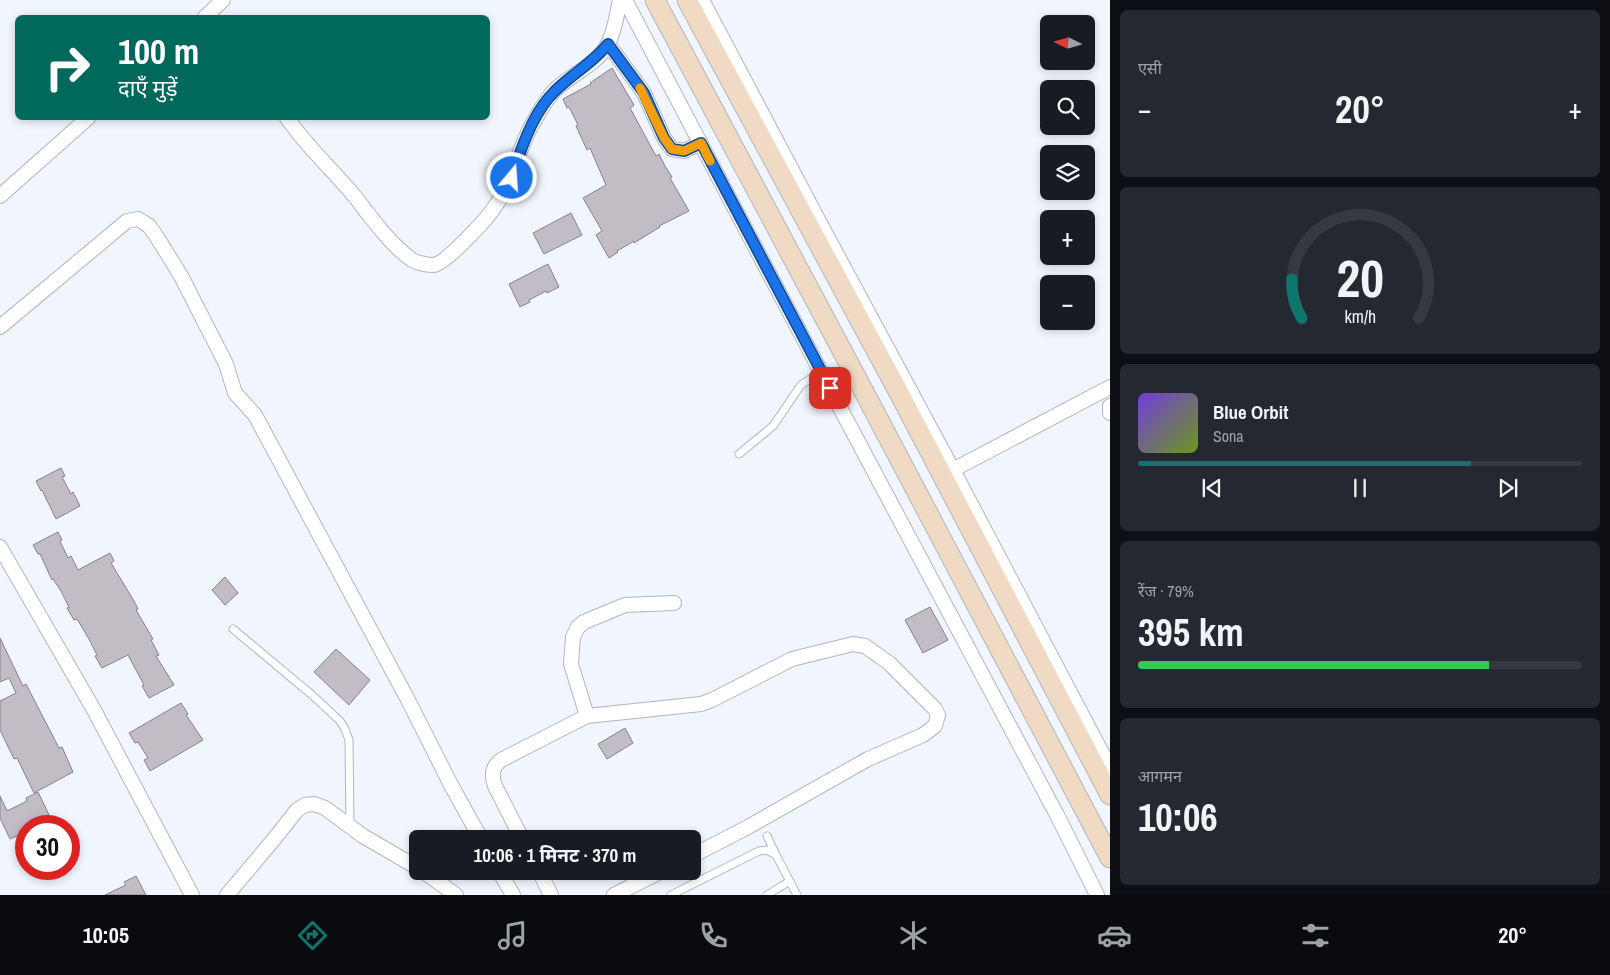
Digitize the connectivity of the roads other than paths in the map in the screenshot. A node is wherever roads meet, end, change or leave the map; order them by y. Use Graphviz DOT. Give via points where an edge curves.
graph roads {
  1 [pos="223,0"];
  2 [pos="620,0"];
  3 [pos="625,0"];
  4 [pos="656,0"];
  5 [pos="687,0"];
  6 [pos="702,0"];
  7 [pos="207,15"];
  8 [pos="608,44"];
  9 [pos="86,120"];
  10 [pos="289,120"];
  11 [pos="701,143"];
  12 [pos="0,196"];
  13 [pos="0,327"];
  14 [pos="821,372"];
  15 [pos="1110,387"];
  16 [pos="1110,406"];
  17 [pos="1110,413"];
  18 [pos="738,454"];
  19 [pos="948,473"];
  20 [pos="0,547"];
  21 [pos="674,603"];
  22 [pos="233,629"];
  23 [pos="587,716"];
  24 [pos="1110,768"];
  25 [pos="1110,795"];
  26 [pos="350,826"];
  27 [pos="476,830"];
  28 [pos="517,830"];
  29 [pos="767,836"];
  30 [pos="701,852"];
  31 [pos="776,855"];
  32 [pos="1110,858"];
  33 [pos="409,863"];
  34 [pos="435,880"];
  35 [pos="504,880"];
  36 [pos="544,880"];
  37 [pos="644,880"];
  38 [pos="790,882"];
  39 [pos="679,893"];
  40 [pos="192,895"];
  41 [pos="227,895"];
  42 [pos="456,895"];
  43 [pos="513,895"];
  44 [pos="551,895"];
  45 [pos="614,895"];
  46 [pos="671,895"];
  47 [pos="767,895"];
  48 [pos="797,895"];
  49 [pos="1097,895"];
  1 -- 7 [label="street"];
  2 -- 8 [label="street"];
  3 -- 11 [label="street"];
  4 -- 32 [label="street"];
  5 -- 19 [label="street"];
  6 -- 19 [label="street"];
  8 -- 10 [label="street" via="595,59 552,93 532,124 510,182 496,206 453,252 435,264 414,261 395,244"];
  8 -- 11 [label="street" via="644,93 672,149 684,151"];
  9 -- 12 [label="street"];
  11 -- 14 [label="street"];
  13 -- 27 [label="street" via="127,221 138,220 149,226 188,288 226,364 235,393 255,415"];
  14 -- 18 [label="lane" via="801,385 773,426"];
  14 -- 49 [label="street"];
  15 -- 19 [label="street"];
  16 -- 17 [label="street"];
  19 -- 24 [label="street"];
  19 -- 25 [label="street"];
  20 -- 40 [label="street" via="94,710"];
  21 -- 23 [label="street" via="625,606 578,627 573,637 571,664"];
  22 -- 26 [label="lane" via="312,695 345,729 349,740"];
  23 -- 28 [label="street" via="501,760 492,770 495,786"];
  23 -- 30 [label="street" via="701,704 792,659 853,644 865,646 889,663 935,709 938,715 934,726 923,735 868,759"];
  26 -- 33 [label="street"];
  26 -- 41 [label="street" via="314,804 296,810"];
  29 -- 31 [label="lane"];
  31 -- 38 [label="lane"];
  31 -- 39 [label="lane" via="767,850 759,851"];
  34 -- 42 [label="street"];
  35 -- 43 [label="street"];
  36 -- 44 [label="street"];
  37 -- 45 [label="street"];
  38 -- 47 [label="lane"];
  38 -- 48 [label="lane"];
  39 -- 46 [label="lane"];
}
